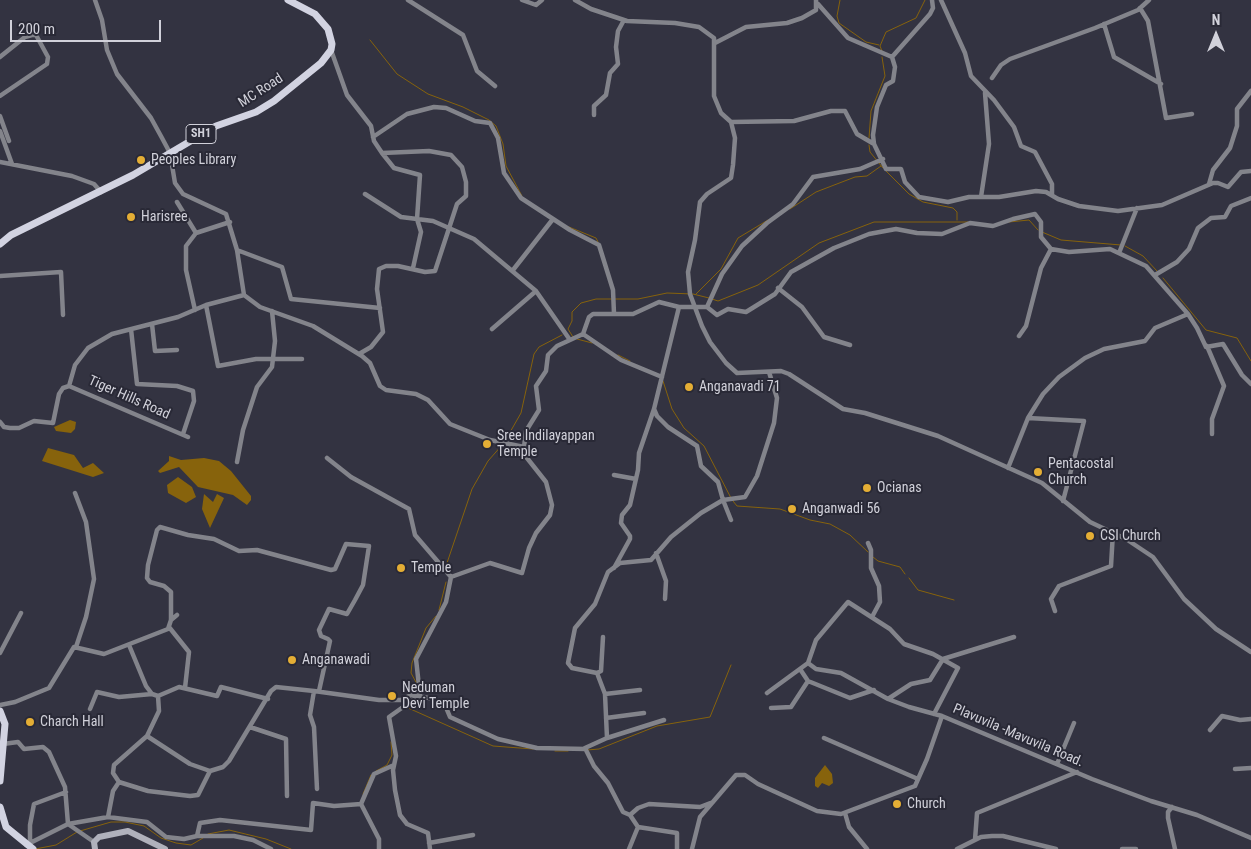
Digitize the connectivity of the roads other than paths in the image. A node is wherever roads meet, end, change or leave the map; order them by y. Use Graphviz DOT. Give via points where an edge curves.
graph roads {
  1 [pos="95,0"];
  2 [pos="288,0"];
  3 [pos="408,0"];
  4 [pos="522,0"];
  5 [pos="542,0"];
  6 [pos="575,0"];
  7 [pos="932,0"];
  8 [pos="941,0"];
  9 [pos="1149,0"];
  10 [pos="817,1"];
  11 [pos="1140,8"];
  12 [pos="624,20"];
  13 [pos="1104,24"];
  14 [pos="715,43"];
  15 [pos="331,50"];
  16 [pos="0,57"];
  17 [pos="892,57"];
  18 [pos="992,78"];
  19 [pos="1161,84"];
  20 [pos="495,86"];
  21 [pos="1251,91"];
  22 [pos="985,92"];
  23 [pos="0,96"];
  24 [pos="1192,114"];
  25 [pos="594,115"];
  26 [pos="0,116"];
  27 [pos="731,122"];
  28 [pos="0,131"];
  29 [pos="373,135"];
  30 [pos="9,141"];
  31 [pos="874,144"];
  32 [pos="382,152"];
  33 [pos="170,153"];
  34 [pos="882,159"];
  35 [pos="0,162"];
  36 [pos="12,164"];
  37 [pos="1251,171"];
  38 [pos="1209,184"];
  39 [pos="101,192"];
  40 [pos="365,194"];
  41 [pos="1052,196"];
  42 [pos="981,197"];
  43 [pos="1251,198"];
  44 [pos="178,202"];
  45 [pos="1138,208"];
  46 [pos="417,219"];
  47 [pos="553,219"];
  48 [pos="230,222"];
  49 [pos="449,228"];
  50 [pos="196,233"];
  51 [pos="0,244"];
  52 [pos="1050,248"];
  53 [pos="238,250"];
  54 [pos="1119,253"];
  55 [pos="414,268"];
  56 [pos="513,270"];
  57 [pos="1155,275"];
  58 [pos="0,276"];
  59 [pos="778,288"];
  60 [pos="536,291"];
  61 [pos="244,295"];
  62 [pos="206,305"];
  63 [pos="694,306"];
  64 [pos="679,307"];
  65 [pos="707,307"];
  66 [pos="380,308"];
  67 [pos="195,310"];
  68 [pos="272,311"];
  69 [pos="614,314"];
  70 [pos="1188,314"];
  71 [pos="62,315"];
  72 [pos="152,324"];
  73 [pos="131,329"];
  74 [pos="492,329"];
  75 [pos="583,334"];
  76 [pos="1018,336"];
  77 [pos="570,340"];
  78 [pos="850,345"];
  79 [pos="1207,346"];
  80 [pos="177,350"];
  81 [pos="359,354"];
  82 [pos="302,359"];
  83 [pos="273,360"];
  84 [pos="769,372"];
  85 [pos="662,377"];
  86 [pos="1251,384"];
  87 [pos="69,386"];
  88 [pos="654,409"];
  89 [pos="1028,418"];
  90 [pos="0,422"];
  91 [pos="1212,434"];
  92 [pos="524,447"];
  93 [pos="327,458"];
  94 [pos="237,462"];
  95 [pos="1008,468"];
  96 [pos="614,476"];
  97 [pos="636,480"];
  98 [pos="75,493"];
  99 [pos="723,500"];
  100 [pos="1063,502"];
  101 [pos="731,520"];
  102 [pos="1113,532"];
  103 [pos="868,543"];
  104 [pos="656,553"];
  105 [pos="614,568"];
  106 [pos="451,577"];
  107 [pos="666,599"];
  108 [pos="1055,611"];
  109 [pos="21,613"];
  110 [pos="177,615"];
  111 [pos="872,617"];
  112 [pos="171,620"];
  113 [pos="169,627"];
  114 [pos="1014,636"];
  115 [pos="603,637"];
  116 [pos="129,645"];
  117 [pos="76,647"];
  118 [pos="1251,652"];
  119 [pos="0,653"];
  120 [pos="943,659"];
  121 [pos="808,663"];
  122 [pos="800,669"];
  123 [pos="597,673"];
  124 [pos="808,681"];
  125 [pos="185,688"];
  126 [pos="640,690"];
  127 [pos="874,690"];
  128 [pos="317,691"];
  129 [pos="767,693"];
  130 [pos="152,694"];
  131 [pos="605,694"];
  132 [pos="420,695"];
  133 [pos="158,696"];
  134 [pos="268,699"];
  135 [pos="888,699"];
  136 [pos="0,705"];
  137 [pos="771,708"];
  138 [pos="90,709"];
  139 [pos="0,712"];
  140 [pos="644,713"];
  141 [pos="934,714"];
  142 [pos="942,716"];
  143 [pos="606,718"];
  144 [pos="1251,719"];
  145 [pos="664,720"];
  146 [pos="1074,723"];
  147 [pos="250,727"];
  148 [pos="1210,730"];
  149 [pos="147,736"];
  150 [pos="607,738"];
  151 [pos="824,738"];
  152 [pos="3,744"];
  153 [pos="586,750"];
  154 [pos="1057,764"];
  155 [pos="394,765"];
  156 [pos="1251,768"];
  157 [pos="1235,769"];
  158 [pos="210,771"];
  159 [pos="1077,772"];
  160 [pos="918,779"];
  161 [pos="0,781"];
  162 [pos="119,782"];
  163 [pos="317,789"];
  164 [pos="66,792"];
  165 [pos="287,796"];
  166 [pos="716,800"];
  167 [pos="361,804"];
  168 [pos="0,806"];
  169 [pos="700,807"];
  170 [pos="1172,808"];
  171 [pos="630,815"];
  172 [pos="844,815"];
  173 [pos="108,817"];
  174 [pos="700,817"];
  175 [pos="68,824"];
  176 [pos="2,826"];
  177 [pos="638,827"];
  178 [pos="473,835"];
  179 [pos="197,836"];
  180 [pos="1251,838"];
  181 [pos="975,840"];
  182 [pos="429,843"];
  183 [pos="30,845"];
  184 [pos="94,846"];
  185 [pos="164,849"];
  186 [pos="272,849"];
  187 [pos="379,849"];
  188 [pos="430,849"];
  189 [pos="629,849"];
  190 [pos="677,849"];
  191 [pos="692,849"];
  192 [pos="867,849"];
  193 [pos="957,849"];
  194 [pos="1056,849"];
  195 [pos="1122,849"];
  196 [pos="1136,849"];
  197 [pos="1175,849"];
  1 -- 33 [label="street" via="107,50 117,74 151,118"];
  2 -- 15 [label="main road" via="306,7 323,21 331,37"];
  3 -- 20 [label="street" via="462,35 477,71"];
  4 -- 5 [label="street" via="536,5"];
  6 -- 12 [label="street"];
  7 -- 17 [label="street" via="930,14"];
  8 -- 22 [label="street" via="965,53 971,76"];
  9 -- 11 [label="street"];
  10 -- 14 [label="street" via="814,12 802,18 746,27"];
  10 -- 17 [label="street" via="848,38"];
  11 -- 13 [label="street"];
  11 -- 19 [label="street" via="1148,21"];
  12 -- 14 [label="street" via="675,22 699,27 714,38"];
  12 -- 25 [label="street" via="618,31 618,64 610,73 606,95 594,106"];
  13 -- 18 [label="street" via="1010,59"];
  13 -- 19 [label="street" via="1114,58"];
  14 -- 27 [label="street" via="714,96 721,113"];
  15 -- 29 [label="street" via="347,95 368,122"];
  15 -- 33 [label="main road, MC Road / SH1" via="321,62 256,112 216,126"];
  16 -- 23 [label="street" via="32,35 36,36 48,57 46,64"];
  17 -- 31 [label="street" via="893,81 886,85 877,107"];
  19 -- 24 [label="street" via="1166,118"];
  21 -- 38 [label="street" via="1237,109 1237,126 1230,148 1213,170"];
  22 -- 41 [label="street" via="1014,128 1021,146 1035,152 1052,184"];
  22 -- 42 [label="street" via="989,144"];
  26 -- 30 [label="street"];
  27 -- 31 [label="street" via="794,121 831,111 845,111 857,134"];
  27 -- 63 [label="street" via="735,138 731,178 707,194 698,208 688,272"];
  28 -- 36 [label="street"];
  29 -- 32 [label="street"];
  29 -- 47 [label="street" via="407,114 431,107 446,108 477,122 489,122 498,138 504,173 521,198"];
  31 -- 34 [label="street"];
  32 -- 46 [label="street" via="394,168 420,175"];
  32 -- 49 [label="street" via="428,151 452,155 457,159 462,167 466,196 457,204"];
  33 -- 39 [label="main road, MC Road / SH1"];
  33 -- 48 [label="street" via="179,190 226,214"];
  34 -- 42 [label="street" via="888,170 901,169 908,186 922,199 948,202"];
  34 -- 65 [label="street" via="860,169 813,177 793,204 742,246 722,274"];
  35 -- 36 [label="street"];
  36 -- 39 [label="street" via="77,177 94,184"];
  37 -- 38 [label="street" via="1241,172 1228,188 1218,183"];
  38 -- 45 [label="street" via="1162,205"];
  39 -- 51 [label="main road, MC Road / SH1" via="11,235"];
  40 -- 46 [label="street" via="402,217"];
  41 -- 42 [label="street" via="1036,191"];
  41 -- 45 [label="street" via="1096,209"];
  43 -- 57 [label="street" via="1231,206 1225,217 1211,218 1198,228 1189,249 1177,262"];
  44 -- 50 [label="street"];
  45 -- 54 [label="street"];
  46 -- 49 [label="street"];
  46 -- 55 [label="street" via="421,232"];
  47 -- 56 [label="street"];
  47 -- 69 [label="street" via="582,237 597,242 615,301"];
  48 -- 50 [label="street"];
  48 -- 53 [label="street"];
  49 -- 55 [label="street" via="435,271"];
  49 -- 56 [label="street" via="474,239"];
  50 -- 67 [label="street" via="186,246 186,270"];
  52 -- 54 [label="street" via="1068,252 1110,249"];
  52 -- 59 [label="street" via="1042,237 1042,224 1035,214 992,226 970,223 942,234 896,230 869,234 834,248 791,272"];
  52 -- 76 [label="street" via="1041,268 1026,326"];
  53 -- 61 [label="street"];
  53 -- 66 [label="street" via="282,267 291,299"];
  54 -- 57 [label="street" via="1146,266"];
  55 -- 66 [label="street" via="386,266 379,269 377,289"];
  56 -- 60 [label="street"];
  57 -- 70 [label="street"];
  58 -- 71 [label="street" via="61,272"];
  59 -- 65 [label="street" via="746,312 728,309 717,315"];
  59 -- 78 [label="street" via="802,307 824,337"];
  60 -- 74 [label="street"];
  60 -- 77 [label="street"];
  61 -- 62 [label="street"];
  61 -- 68 [label="street"];
  62 -- 67 [label="street"];
  62 -- 83 [label="street" via="218,366 256,359"];
  63 -- 64 [label="street"];
  63 -- 65 [label="street"];
  63 -- 84 [label="street" via="710,342 737,373"];
  64 -- 69 [label="street" via="659,302 633,314"];
  64 -- 85 [label="street"];
  66 -- 81 [label="street" via="383,332 371,347"];
  67 -- 72 [label="street"];
  68 -- 81 [label="street" via="313,326"];
  68 -- 83 [label="street"];
  69 -- 75 [label="street" via="588,317"];
  70 -- 79 [label="street"];
  70 -- 89 [label="street" via="1155,328 1145,342 1104,349 1085,358 1059,377 1043,394"];
  72 -- 73 [label="street"];
  72 -- 80 [label="street" via="155,351"];
  73 -- 87 [label="street" via="112,334 88,348 75,365"];
  73 -- 87 [label="street, Tiger Hills Road" via="137,384 177,386 194,391 185,435"];
  75 -- 77 [label="street"];
  75 -- 85 [label="street" via="621,360"];
  77 -- 92 [label="street" via="548,355 546,371 536,386 539,410 526,431"];
  79 -- 86 [label="street" via="1225,345"];
  79 -- 91 [label="street" via="1224,386 1212,420"];
  81 -- 92 [label="street" via="370,363 380,386 386,390 416,394 428,400 450,424 499,442"];
  82 -- 83 [label="street"];
  83 -- 94 [label="street" via="259,382"];
  84 -- 95 [label="street" via="789,374 843,409 938,436"];
  84 -- 99 [label="street" via="777,398 774,423 757,476 745,497"];
  85 -- 88 [label="street"];
  87 -- 90 [label="street, Tiger Hills Road" via="59,394 52,422 34,421 19,428 10,428"];
  88 -- 97 [label="street" via="639,453"];
  88 -- 99 [label="street" via="668,427 696,446 701,466 718,482"];
  89 -- 95 [label="street"];
  89 -- 100 [label="street" via="1084,421"];
  92 -- 106 [label="street" via="527,458 546,482 552,505 550,516 529,548 522,573 490,563"];
  93 -- 106 [label="street" via="351,477 409,509 415,535"];
  95 -- 100 [label="street" via="1042,483"];
  96 -- 97 [label="street"];
  97 -- 105 [label="street" via="630,505 622,515 621,523 630,539"];
  98 -- 117 [label="street" via="86,522 94,579"];
  99 -- 101 [label="street"];
  99 -- 104 [label="street" via="701,513"];
  100 -- 102 [label="street" via="1090,522"];
  102 -- 108 [label="street" via="1111,566 1059,586 1051,600"];
  102 -- 118 [label="street" via="1153,557 1184,599 1208,622"];
  103 -- 111 [label="street" via="871,568 880,586 880,602"];
  104 -- 105 [label="street" via="651,560 620,563"];
  104 -- 107 [label="street" via="666,580"];
  105 -- 123 [label="street" via="608,572 595,604 575,628 570,650 568,663 572,668"];
  106 -- 132 [label="street" via="446,602 416,659"];
  109 -- 119 [label="street"];
  110 -- 112 [label="street"];
  111 -- 120 [label="street" via="904,644"];
  111 -- 121 [label="street" via="848,602 816,640"];
  112 -- 113 [label="street"];
  112 -- 128 [label="street" via="171,592 148,578 160,527 214,539 239,551 257,550 331,570 335,569 346,544 369,545 359,594 347,614 329,609 319,630 321,636 330,641"];
  113 -- 116 [label="street" via="164,632"];
  113 -- 125 [label="street" via="189,652"];
  114 -- 120 [label="street"];
  115 -- 123 [label="street" via="601,671"];
  116 -- 117 [label="street" via="104,654"];
  116 -- 130 [label="street"];
  117 -- 136 [label="street" via="68,653 49,688"];
  120 -- 135 [label="street" via="930,680 911,684"];
  120 -- 141 [label="street" via="959,668"];
  121 -- 122 [label="street"];
  121 -- 127 [label="street" via="816,669 841,673"];
  122 -- 124 [label="street"];
  122 -- 129 [label="street"];
  123 -- 131 [label="street"];
  124 -- 127 [label="street" via="850,698"];
  124 -- 137 [label="street" via="791,707"];
  125 -- 133 [label="street" via="179,687"];
  125 -- 134 [label="street" via="217,696 221,687"];
  126 -- 131 [label="street"];
  127 -- 135 [label="street"];
  128 -- 132 [label="street" via="379,700 401,700"];
  128 -- 134 [label="street" via="276,687"];
  128 -- 163 [label="street" via="310,715 314,727"];
  130 -- 133 [label="street"];
  130 -- 138 [label="street" via="119,697 97,692"];
  131 -- 143 [label="street"];
  132 -- 153 [label="street" via="435,698 445,705 450,717 498,739 537,748"];
  132 -- 155 [label="street" via="389,717 396,756"];
  133 -- 149 [label="street" via="159,711"];
  134 -- 147 [label="street"];
  135 -- 141 [label="street"];
  139 -- 152 [label="main road" via="5,724"];
  140 -- 143 [label="street"];
  141 -- 142 [label="street"];
  142 -- 154 [label="street, Plavuvila -Mavuvila Road."];
  142 -- 160 [label="street, Plavuvila -Mavuvila Road."];
  143 -- 150 [label="street"];
  144 -- 148 [label="street" via="1222,716"];
  145 -- 150 [label="street"];
  146 -- 154 [label="street"];
  147 -- 158 [label="street" via="229,761"];
  147 -- 165 [label="street" via="286,739"];
  149 -- 158 [label="street" via="190,764"];
  149 -- 162 [label="street" via="114,765 113,773"];
  150 -- 153 [label="street"];
  151 -- 160 [label="street"];
  152 -- 161 [label="main road"];
  152 -- 164 [label="street" via="18,742 24,749 43,747 56,766"];
  153 -- 171 [label="street" via="623,812"];
  154 -- 159 [label="street, Plavuvila -Mavuvila Road."];
  155 -- 167 [label="street" via="374,774"];
  155 -- 182 [label="street" via="400,815 408,824 428,833"];
  156 -- 157 [label="street"];
  158 -- 162 [label="street" via="200,793 190,796 148,791"];
  159 -- 170 [label="street, Plavuvila -Mavuvila Road."];
  159 -- 181 [label="street" via="976,813"];
  160 -- 172 [label="street" via="915,786"];
  162 -- 173 [label="street" via="113,791"];
  164 -- 175 [label="street"];
  164 -- 183 [label="street" via="34,804"];
  166 -- 169 [label="street"];
  166 -- 172 [label="street" via="736,775 745,775 817,811"];
  166 -- 174 [label="street"];
  167 -- 179 [label="street" via="313,803 311,830 220,820 200,822"];
  167 -- 187 [label="street" via="379,839"];
  168 -- 176 [label="main road"];
  169 -- 171 [label="street" via="649,804"];
  169 -- 174 [label="street"];
  170 -- 180 [label="street, Plavuvila -Mavuvila Road."];
  170 -- 197 [label="street" via="1168,818"];
  171 -- 177 [label="street"];
  172 -- 192 [label="street"];
  173 -- 175 [label="street"];
  173 -- 179 [label="street" via="147,822 166,837 184,839"];
  174 -- 191 [label="street"];
  175 -- 183 [label="street"];
  175 -- 184 [label="street"];
  176 -- 183 [label="main road"];
  177 -- 189 [label="street"];
  177 -- 190 [label="street" via="678,833"];
  178 -- 182 [label="street"];
  179 -- 186 [label="street" via="234,836"];
  181 -- 193 [label="street"];
  181 -- 194 [label="street" via="1004,836"];
  182 -- 188 [label="street"];
  184 -- 185 [label="street" via="109,833 128,831"];
  195 -- 196 [label="street"];
}
